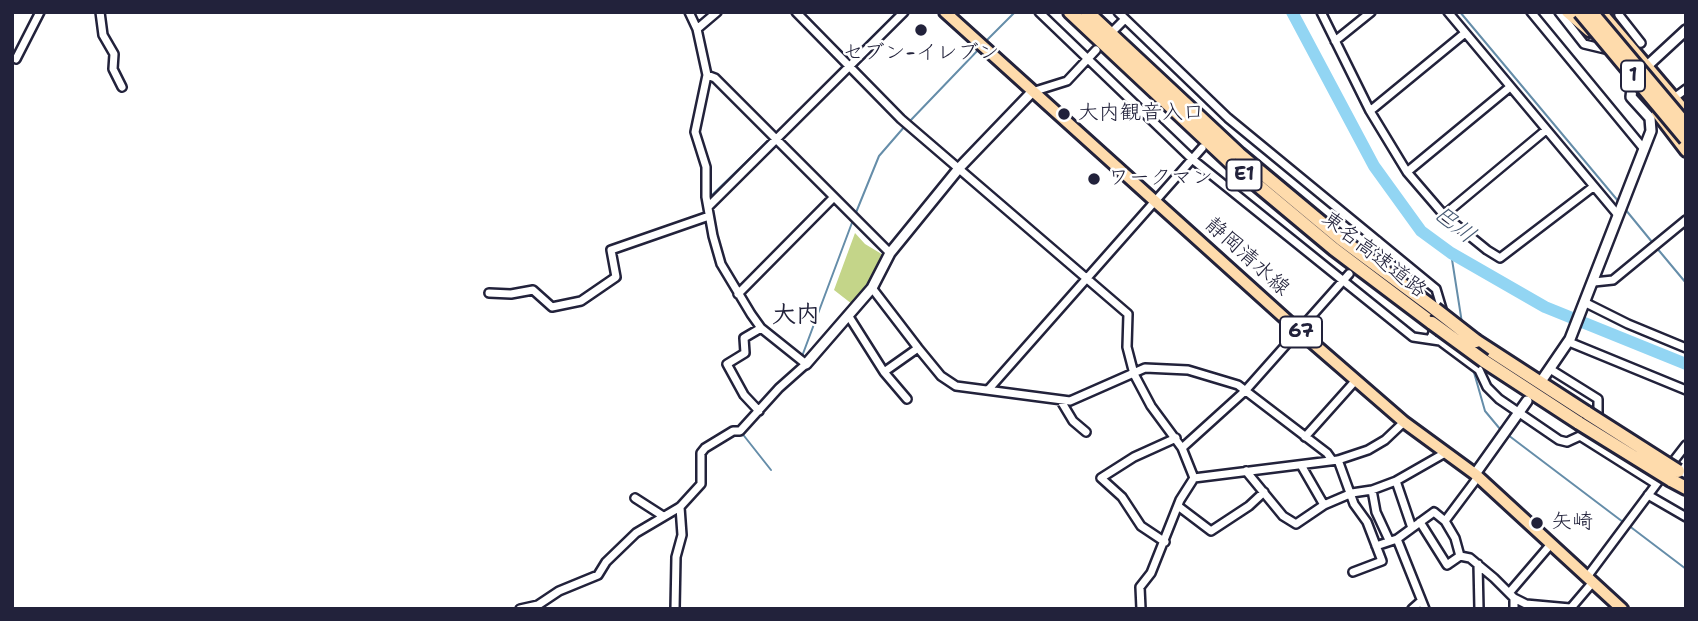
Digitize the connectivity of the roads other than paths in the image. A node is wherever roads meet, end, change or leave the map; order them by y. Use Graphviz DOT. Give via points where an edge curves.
graph roads {
  1 [pos="40,12"];
  2 [pos="100,12"];
  3 [pos="690,12"];
  4 [pos="717,12"];
  5 [pos="796,12"];
  6 [pos="904,12"];
  7 [pos="945,12"];
  8 [pos="1039,12"];
  9 [pos="1070,12"];
  10 [pos="1087,12"];
  11 [pos="1118,12"];
  12 [pos="1321,12"];
  13 [pos="1371,12"];
  14 [pos="1448,12"];
  15 [pos="1531,12"];
  16 [pos="1559,12"];
  17 [pos="1567,12"];
  18 [pos="1573,12"];
  19 [pos="1591,12"];
  20 [pos="1601,12"];
  21 [pos="1620,13"];
  22 [pos="1582,18"];
  23 [pos="1125,19"];
  24 [pos="697,29"];
  25 [pos="1115,29"];
  26 [pos="1686,30"];
  27 [pos="1465,33"];
  28 [pos="1335,41"];
  29 [pos="1641,43"];
  30 [pos="1605,49"];
  31 [pos="1096,50"];
  32 [pos="16,59"];
  33 [pos="1086,60"];
  34 [pos="849,66"];
  35 [pos="1644,66"];
  36 [pos="707,75"];
  37 [pos="1633,79"];
  38 [pos="122,87"];
  39 [pos="1510,87"];
  40 [pos="1686,89"];
  41 [pos="1032,92"];
  42 [pos="1674,99"];
  43 [pos="1370,111"];
  44 [pos="1685,112"];
  45 [pos="1228,118"];
  46 [pos="1222,125"];
  47 [pos="1686,125"];
  48 [pos="1546,130"];
  49 [pos="1686,139"];
  50 [pos="776,140"];
  51 [pos="1202,148"];
  52 [pos="1644,149"];
  53 [pos="1686,151"];
  54 [pos="1192,159"];
  55 [pos="960,167"];
  56 [pos="1407,172"];
  57 [pos="1593,187"];
  58 [pos="833,198"];
  59 [pos="1154,200"];
  60 [pos="708,207"];
  61 [pos="1444,215"];
  62 [pos="1618,215"];
  63 [pos="709,216"];
  64 [pos="1686,220"];
  65 [pos="1378,241"];
  66 [pos="1370,250"];
  67 [pos="890,253"];
  68 [pos="1349,274"];
  69 [pos="1086,278"];
  70 [pos="1342,282"];
  71 [pos="1594,282"];
  72 [pos="872,288"];
  73 [pos="489,293"];
  74 [pos="738,294"];
  75 [pos="1585,304"];
  76 [pos="848,315"];
  77 [pos="761,328"];
  78 [pos="1299,331"];
  79 [pos="1432,338"];
  80 [pos="1569,341"];
  81 [pos="918,348"];
  82 [pos="1686,348"];
  83 [pos="806,364"];
  84 [pos="1481,365"];
  85 [pos="884,372"];
  86 [pos="1547,373"];
  87 [pos="1134,374"];
  88 [pos="1356,380"];
  89 [pos="988,390"];
  90 [pos="1686,390"];
  91 [pos="1245,391"];
  92 [pos="907,399"];
  93 [pos="1061,401"];
  94 [pos="1527,401"];
  95 [pos="759,411"];
  96 [pos="1519,412"];
  97 [pos="1404,422"];
  98 [pos="1582,424"];
  99 [pos="1086,432"];
  100 [pos="1305,437"];
  101 [pos="1176,438"];
  102 [pos="1685,446"];
  103 [pos="1182,448"];
  104 [pos="1445,453"];
  105 [pos="1335,460"];
  106 [pos="1301,465"];
  107 [pos="1246,471"];
  108 [pos="1678,475"];
  109 [pos="1477,476"];
  110 [pos="1194,478"];
  111 [pos="1396,481"];
  112 [pos="1656,484"];
  113 [pos="1686,488"];
  114 [pos="1372,490"];
  115 [pos="1264,492"];
  116 [pos="1352,493"];
  117 [pos="1648,495"];
  118 [pos="635,498"];
  119 [pos="1324,505"];
  120 [pos="1178,506"];
  121 [pos="680,507"];
  122 [pos="663,516"];
  123 [pos="1686,517"];
  124 [pos="1445,521"];
  125 [pos="1420,522"];
  126 [pos="1412,528"];
  127 [pos="1393,540"];
  128 [pos="1165,542"];
  129 [pos="1551,544"];
  130 [pos="1376,546"];
  131 [pos="1460,556"];
  132 [pos="1478,564"];
  133 [pos="1353,572"];
  134 [pos="1590,579"];
  135 [pos="1511,596"];
  136 [pos="1423,605"];
  137 [pos="1570,608"];
  138 [pos="520,609"];
  139 [pos="675,609"];
  140 [pos="1141,609"];
  141 [pos="1412,609"];
  142 [pos="1479,609"];
  143 [pos="1514,609"];
  144 [pos="1622,609"];
  1 -- 32 [label="street"];
  2 -- 38 [label="street" via="103,35 114,54 113,69"];
  3 -- 24 [label="street"];
  4 -- 24 [label="street"];
  5 -- 34 [label="street"];
  6 -- 34 [label="street"];
  7 -- 41 [label="main road, 静岡清水線 / 67"];
  8 -- 33 [label="street"];
  9 -- 84 [label="highway, 東名高速道路 / E1, bridge" via="1261,189"];
  10 -- 98 [label="highway, 東名高速道路 / E1, bridge" via="1239,154 1341,239"];
  11 -- 23 [label="street"];
  12 -- 28 [label="street"];
  13 -- 28 [label="street"];
  14 -- 27 [label="street"];
  15 -- 52 [label="street"];
  16 -- 30 [label="street" via="1584,44"];
  17 -- 22 [label="main road"];
  18 -- 22 [label="highway"];
  19 -- 47 [label="highway, 1, bridge"];
  20 -- 35 [label="main road, 1"];
  21 -- 29 [label="street"];
  22 -- 30 [label="main road"];
  22 -- 49 [label="highway, 1, bridge"];
  23 -- 25 [label="street"];
  23 -- 45 [label="street"];
  24 -- 36 [label="street"];
  26 -- 35 [label="street"];
  27 -- 39 [label="street"];
  27 -- 43 [label="street"];
  28 -- 43 [label="street"];
  30 -- 37 [label="main road"];
  31 -- 33 [label="street"];
  33 -- 41 [label="street" via="1067,81"];
  33 -- 54 [label="street"];
  34 -- 50 [label="street"];
  34 -- 55 [label="street" via="911,129"];
  35 -- 37 [label="street"];
  35 -- 42 [label="main road, 1"];
  36 -- 50 [label="street"];
  36 -- 60 [label="street" via="695,132 706,167"];
  37 -- 52 [label="street" via="1631,97 1651,123"];
  37 -- 53 [label="main road"];
  39 -- 48 [label="street"];
  39 -- 56 [label="street"];
  40 -- 42 [label="street"];
  41 -- 55 [label="street"];
  41 -- 59 [label="main road, 静岡清水線 / 67"];
  42 -- 44 [label="main road, 1"];
  43 -- 56 [label="street"];
  45 -- 46 [label="street"];
  45 -- 65 [label="street"];
  48 -- 57 [label="street"];
  48 -- 61 [label="street"];
  50 -- 58 [label="street"];
  50 -- 60 [label="street"];
  51 -- 54 [label="street"];
  52 -- 62 [label="street"];
  54 -- 59 [label="street"];
  54 -- 70 [label="street"];
  55 -- 67 [label="street"];
  55 -- 69 [label="street"];
  56 -- 61 [label="street"];
  57 -- 61 [label="street" via="1500,258"];
  57 -- 62 [label="street"];
  58 -- 67 [label="street"];
  58 -- 74 [label="street"];
  59 -- 69 [label="street"];
  59 -- 78 [label="main road, 静岡清水線 / 67"];
  60 -- 63 [label="street"];
  62 -- 71 [label="street"];
  63 -- 73 [label="street" via="611,250 616,277 581,301 552,307 533,290"];
  63 -- 74 [label="street" via="721,264"];
  64 -- 71 [label="street" via="1613,280"];
  65 -- 66 [label="street"];
  65 -- 79 [label="street" via="1440,295 1442,309"];
  67 -- 72 [label="street"];
  68 -- 70 [label="street"];
  69 -- 87 [label="street" via="1128,314 1127,347"];
  69 -- 89 [label="street"];
  70 -- 78 [label="street"];
  70 -- 79 [label="street" via="1413,337"];
  71 -- 75 [label="street"];
  72 -- 76 [label="street"];
  72 -- 81 [label="street"];
  74 -- 77 [label="street"];
  75 -- 80 [label="street"];
  75 -- 82 [label="street"];
  76 -- 83 [label="street"];
  76 -- 85 [label="street"];
  77 -- 83 [label="street"];
  77 -- 95 [label="street" via="744,338 746,353 727,365"];
  78 -- 88 [label="main road, 静岡清水線 / 67"];
  78 -- 91 [label="street"];
  79 -- 84 [label="street"];
  80 -- 86 [label="street"];
  80 -- 90 [label="street"];
  81 -- 85 [label="street"];
  81 -- 89 [label="street" via="941,376 956,386"];
  83 -- 95 [label="street"];
  84 -- 96 [label="street" via="1491,392"];
  84 -- 98 [label="highway, 東名高速道路 / E1"];
  85 -- 92 [label="street"];
  86 -- 98 [label="street" via="1598,399 1598,413"];
  87 -- 91 [label="street" via="1145,368 1177,369 1238,385"];
  87 -- 93 [label="street" via="1077,399"];
  87 -- 101 [label="street"];
  88 -- 97 [label="main road, 静岡清水線 / 67"];
  88 -- 100 [label="street"];
  89 -- 93 [label="street"];
  91 -- 100 [label="street"];
  91 -- 103 [label="street"];
  93 -- 99 [label="street"];
  94 -- 96 [label="street"];
  95 -- 121 [label="street" via="740,430 705,448 701,484"];
  96 -- 98 [label="street" via="1567,442"];
  96 -- 109 [label="street"];
  97 -- 104 [label="main road, 静岡清水線 / 67"];
  97 -- 105 [label="street" via="1368,450"];
  98 -- 108 [label="highway, 東名高速道路 / E1, bridge"];
  98 -- 112 [label="street"];
  100 -- 105 [label="street"];
  101 -- 103 [label="street"];
  101 -- 128 [label="street" via="1101,478 1122,497 1141,526"];
  102 -- 112 [label="street"];
  103 -- 110 [label="street"];
  104 -- 109 [label="main road, 静岡清水線 / 67"];
  104 -- 111 [label="street"];
  105 -- 106 [label="street"];
  105 -- 116 [label="street"];
  106 -- 107 [label="street"];
  106 -- 119 [label="street"];
  107 -- 110 [label="street"];
  107 -- 115 [label="street"];
  108 -- 113 [label="highway, 東名高速道路 / E1"];
  109 -- 124 [label="street"];
  109 -- 129 [label="main road, 静岡清水線 / 67"];
  110 -- 120 [label="street"];
  111 -- 114 [label="street"];
  111 -- 126 [label="street"];
  112 -- 117 [label="street"];
  114 -- 116 [label="street"];
  114 -- 127 [label="street" via="1376,512"];
  115 -- 119 [label="street" via="1283,516 1296,524"];
  115 -- 120 [label="street" via="1210,531"];
  116 -- 119 [label="street"];
  116 -- 130 [label="street"];
  117 -- 123 [label="street"];
  117 -- 134 [label="street"];
  118 -- 122 [label="street"];
  120 -- 128 [label="street"];
  121 -- 122 [label="street"];
  121 -- 139 [label="street"];
  122 -- 138 [label="street" via="636,533 598,575 538,605"];
  124 -- 125 [label="street" via="1434,512"];
  124 -- 131 [label="street"];
  125 -- 126 [label="street"];
  125 -- 131 [label="street" via="1447,565"];
  126 -- 127 [label="street"];
  127 -- 130 [label="street"];
  127 -- 136 [label="street"];
  128 -- 140 [label="street" via="1140,587"];
  129 -- 134 [label="main road, 静岡清水線 / 67"];
  129 -- 135 [label="street"];
  130 -- 133 [label="street" via="1382,561"];
  131 -- 132 [label="street"];
  132 -- 135 [label="street"];
  132 -- 142 [label="street"];
  134 -- 137 [label="street"];
  134 -- 144 [label="main road, 静岡清水線 / 67"];
  135 -- 137 [label="street" via="1526,604"];
  135 -- 143 [label="street"];
  136 -- 141 [label="street"];
}
